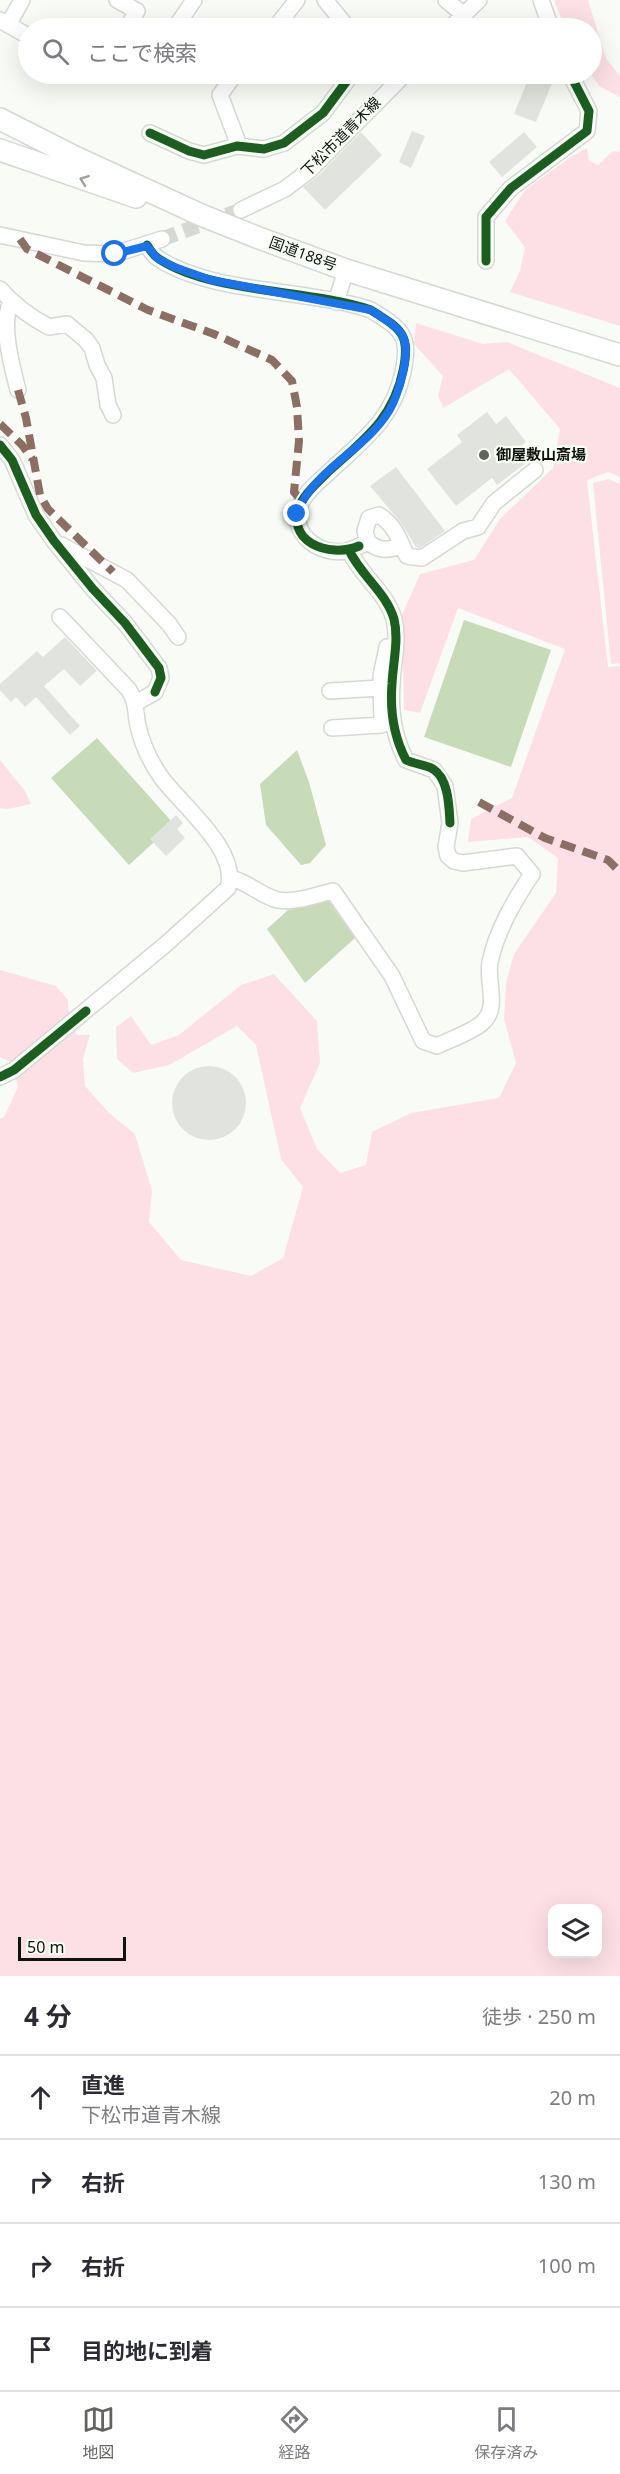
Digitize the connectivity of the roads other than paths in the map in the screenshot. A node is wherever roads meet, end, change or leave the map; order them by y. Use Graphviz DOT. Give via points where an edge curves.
graph roads {
  1 [pos="22,0"];
  2 [pos="117,0"];
  3 [pos="194,0"];
  4 [pos="297,0"];
  5 [pos="325,0"];
  6 [pos="479,0"];
  7 [pos="541,0"];
  8 [pos="456,5"];
  9 [pos="133,18"];
  10 [pos="181,18"];
  11 [pos="283,18"];
  12 [pos="340,18"];
  13 [pos="547,18"];
  14 [pos="4,22"];
  15 [pos="18,30"];
  16 [pos="228,84"];
  17 [pos="345,84"];
  18 [pos="395,84"];
  19 [pos="575,84"];
  20 [pos="0,119"];
  21 [pos="150,134"];
  22 [pos="237,146"];
  23 [pos="0,150"];
  24 [pos="241,210"];
  25 [pos="201,215"];
  26 [pos="0,235"];
  27 [pos="162,239"];
  28 [pos="147,246"];
  29 [pos="486,261"];
  30 [pos="346,270"];
  31 [pos="0,289"];
  32 [pos="11,302"];
  33 [pos="336,302"];
  34 [pos="4,335"];
  35 [pos="620,355"];
  36 [pos="18,390"];
  37 [pos="113,415"];
  38 [pos="0,445"];
  39 [pos="535,470"];
  40 [pos="54,541"];
  41 [pos="359,546"];
  42 [pos="402,546"];
  43 [pos="60,617"];
  44 [pos="395,633"];
  45 [pos="178,637"];
  46 [pos="381,688"];
  47 [pos="330,691"];
  48 [pos="136,703"];
  49 [pos="332,728"];
  50 [pos="231,878"];
  51 [pos="0,1077"];
  1 -- 14 [label="street"];
  2 -- 9 [label="street" via="137,11"];
  3 -- 10 [label="street"];
  4 -- 11 [label="street"];
  5 -- 12 [label="street"];
  6 -- 8 [label="street"];
  7 -- 13 [label="street"];
  14 -- 15 [label="street"];
  16 -- 22 [label="street" via="220,95"];
  17 -- 22 [label="street" via="323,113 284,143 264,149"];
  18 -- 24 [label="street, 下松市道青木線" via="310,170 285,189"];
  19 -- 29 [label="street" via="589,111 587,131 511,188 486,217"];
  20 -- 25 [label="highway, 国道188号"];
  21 -- 22 [label="street" via="204,155"];
  25 -- 23 [label="highway, one-way" via="117,192"];
  25 -- 30 [label="highway, 国道188号"];
  26 -- 28 [label="street" via="84,253 115,254"];
  27 -- 28 [label="street"];
  28 -- 33 [label="street" via="157,258 211,280"];
  30 -- 33 [label="street"];
  30 -- 35 [label="highway, 国道188号"];
  31 -- 32 [label="street"];
  32 -- 34 [label="street" via="6,310"];
  32 -- 37 [label="street" via="49,327 67,324 86,340 104,378"];
  33 -- 41 [label="street" via="371,310 392,324 406,344 400,385 389,412 320,480 302,501 297,514 299,528 310,543 324,551"];
  34 -- 36 [label="street"];
  38 -- 40 [label="street" via="12,460 36,515"];
  39 -- 42 [label="street" via="494,502 478,527 463,531 422,558 407,556"];
  40 -- 45 [label="street" via="127,580"];
  40 -- 48 [label="street" via="159,668 161,678 155,692"];
  41 -- 42 [label="street" via="386,551"];
  41 -- 42 [label="street" via="369,518 379,515 397,531"];
  41 -- 44 [label="street" via="355,563 388,602"];
  43 -- 48 [label="street" via="129,690"];
  44 -- 46 [label="street" via="389,637"];
  44 -- 50 [label="street" via="393,717 406,760 434,770 445,786 450,823 447,856 463,863 517,856 532,874 509,909 490,961 492,1009 482,1023 437,1046 423,1041 392,976 333,891 276,900"];
  46 -- 47 [label="street"];
  46 -- 49 [label="street" via="382,725"];
  48 -- 50 [label="street" via="141,736 160,776 227,860"];
  50 -- 51 [label="street" via="228,888 166,944 14,1070"];
}
